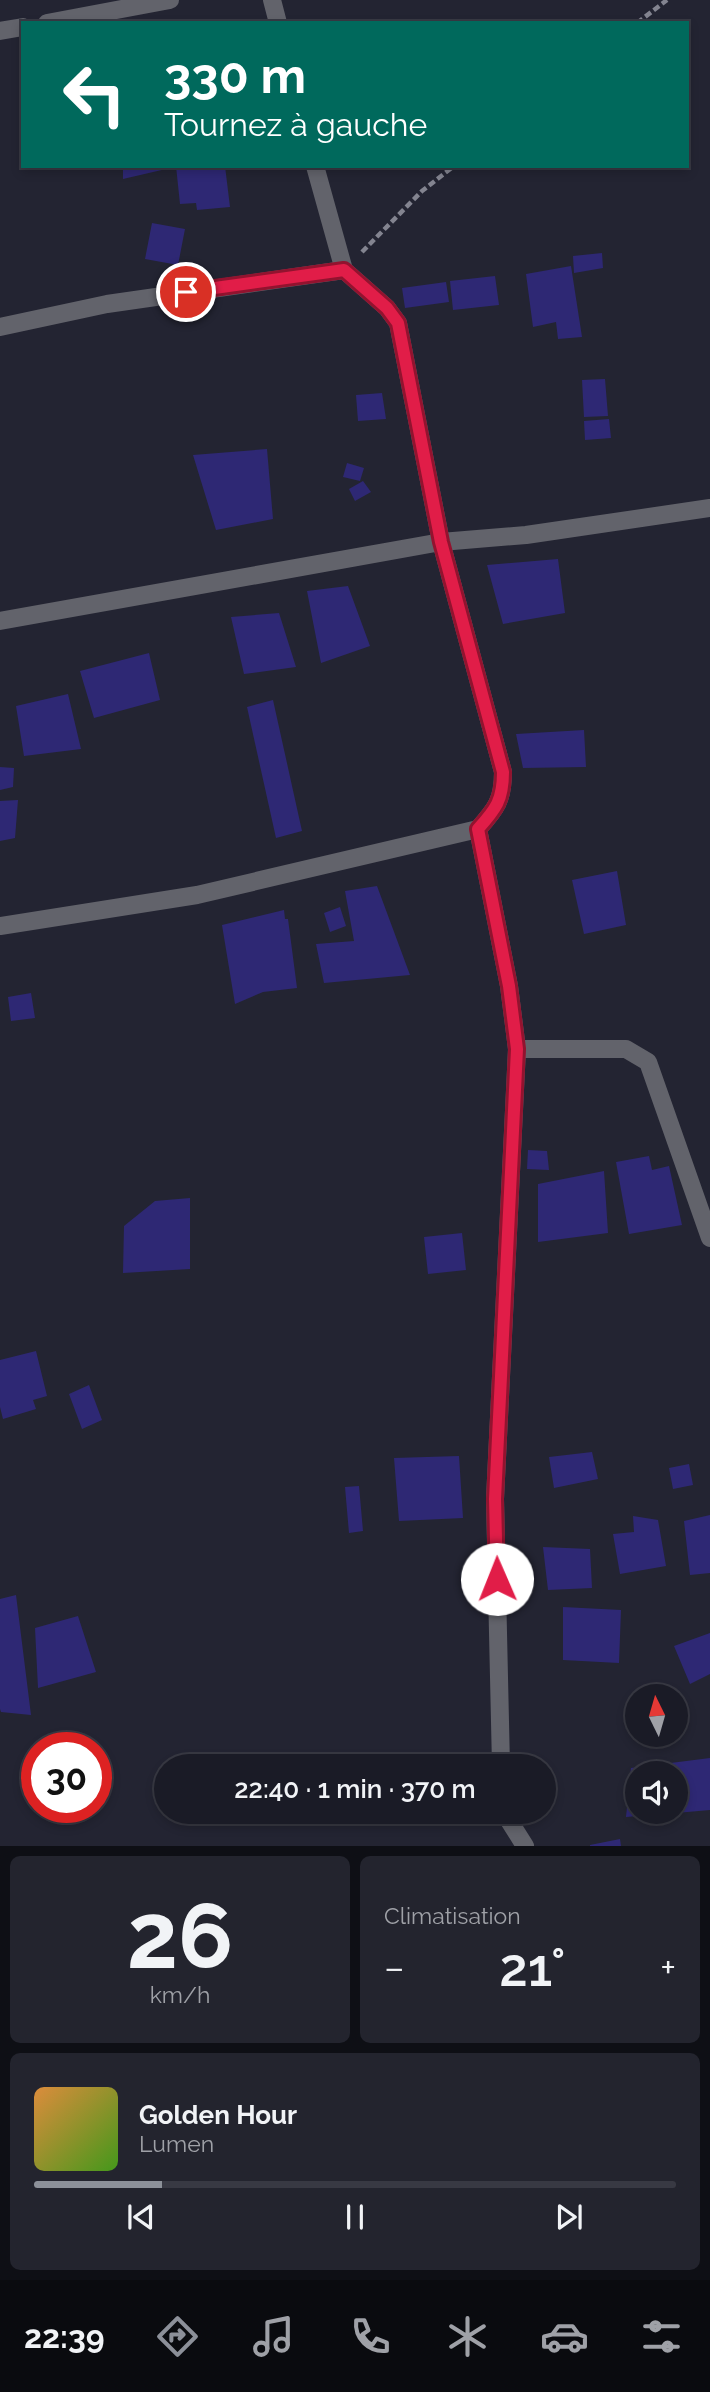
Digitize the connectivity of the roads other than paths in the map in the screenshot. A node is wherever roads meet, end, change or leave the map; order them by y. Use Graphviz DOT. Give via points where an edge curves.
graph roads {
  1 [pos="170,0"];
  2 [pos="272,0"];
  3 [pos="58,21"];
  4 [pos="277,21"];
  5 [pos="21,27"];
  6 [pos="0,32"];
  7 [pos="316,168"];
  8 [pos="344,270"];
  9 [pos="0,327"];
  10 [pos="710,508"];
  11 [pos="441,542"];
  12 [pos="0,621"];
  13 [pos="478,829"];
  14 [pos="0,926"];
  15 [pos="517,1049"];
  16 [pos="710,1238"];
  17 [pos="500,1754"];
  18 [pos="511,1824"];
  19 [pos="525,1846"];
  1 -- 3 [label="street"];
  2 -- 4 [label="street"];
  5 -- 6 [label="street"];
  7 -- 8 [label="street"];
  8 -- 9 [label="street" via="107,304"];
  8 -- 11 [label="street" via="398,323"];
  10 -- 11 [label="street" via="526,535"];
  11 -- 12 [label="street"];
  11 -- 13 [label="street" via="503,772 503,792"];
  13 -- 14 [label="street" via="197,895"];
  13 -- 15 [label="street"];
  15 -- 16 [label="street" via="626,1049 648,1062"];
  15 -- 17 [label="street" via="495,1499"];
  18 -- 19 [label="street"];
}
